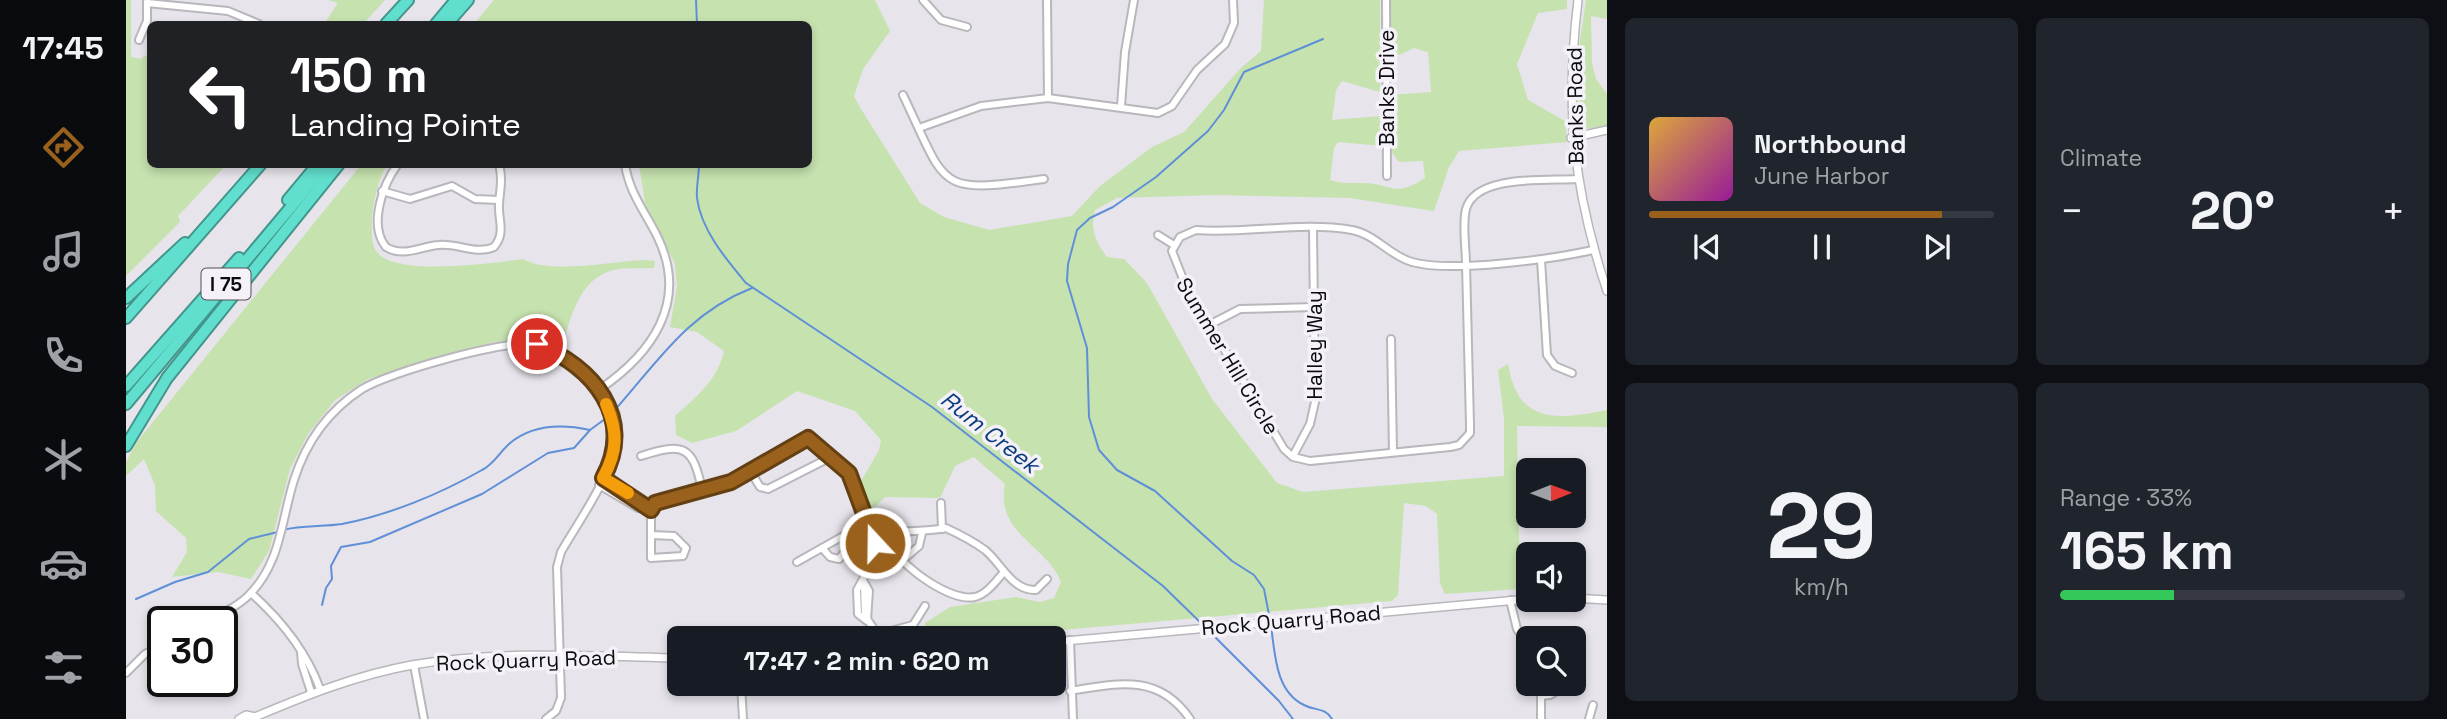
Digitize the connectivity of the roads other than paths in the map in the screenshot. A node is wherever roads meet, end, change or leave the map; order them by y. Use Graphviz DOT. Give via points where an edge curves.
graph roads {
  1 [pos="408,0"];
  2 [pos="456,0"];
  3 [pos="468,0"];
  4 [pos="923,0"];
  5 [pos="1047,0"];
  6 [pos="1135,0"];
  7 [pos="1233,0"];
  8 [pos="1386,0"];
  9 [pos="1578,0"];
  10 [pos="147,1"];
  11 [pos="147,21"];
  12 [pos="252,21"];
  13 [pos="389,21"];
  14 [pos="438,21"];
  15 [pos="450,21"];
  16 [pos="967,27"];
  17 [pos="139,40"];
  18 [pos="903,95"];
  19 [pos="1048,98"];
  20 [pos="1121,106"];
  21 [pos="919,128"];
  22 [pos="1607,130"];
  23 [pos="1571,138"];
  24 [pos="257,168"];
  25 [pos="315,168"];
  26 [pos="324,168"];
  27 [pos="336,168"];
  28 [pos="396,168"];
  29 [pos="500,168"];
  30 [pos="626,168"];
  31 [pos="1387,176"];
  32 [pos="1044,179"];
  33 [pos="1577,179"];
  34 [pos="382,191"];
  35 [pos="499,201"];
  36 [pos="206,226"];
  37 [pos="1313,229"];
  38 [pos="1158,235"];
  39 [pos="1174,245"];
  40 [pos="1593,250"];
  41 [pos="1541,260"];
  42 [pos="1466,264"];
  43 [pos="1607,291"];
  44 [pos="126,298"];
  45 [pos="1314,307"];
  46 [pos="126,318"];
  47 [pos="1209,325"];
  48 [pos="1391,339"];
  49 [pos="1572,373"];
  50 [pos="126,386"];
  51 [pos="600,390"];
  52 [pos="126,404"];
  53 [pos="126,446"];
  54 [pos="1393,452"];
  55 [pos="641,456"];
  56 [pos="1293,456"];
  57 [pos="831,457"];
  58 [pos="751,472"];
  59 [pos="601,482"];
  60 [pos="702,490"];
  61 [pos="942,503"];
  62 [pos="651,510"];
  63 [pos="942,529"];
  64 [pos="893,532"];
  65 [pos="873,533"];
  66 [pos="922,533"];
  67 [pos="651,535"];
  68 [pos="856,538"];
  69 [pos="822,548"];
  70 [pos="904,559"];
  71 [pos="797,562"];
  72 [pos="1004,572"];
  73 [pos="1047,579"];
  74 [pos="864,582"];
  75 [pos="251,593"];
  76 [pos="1586,599"];
  77 [pos="1510,600"];
  78 [pos="1516,600"];
  79 [pos="1607,600"];
  80 [pos="231,606"];
  81 [pos="925,606"];
  82 [pos="867,621"];
  83 [pos="870,626"];
  84 [pos="910,626"];
  85 [pos="1516,626"];
  86 [pos="1066,640"];
  87 [pos="1070,640"];
  88 [pos="301,652"];
  89 [pos="147,653"];
  90 [pos="559,657"];
  91 [pos="667,658"];
  92 [pos="414,665"];
  93 [pos="126,673"];
  94 [pos="320,689"];
  95 [pos="1070,691"];
  96 [pos="311,692"];
  97 [pos="742,696"];
  98 [pos="1541,696"];
  99 [pos="1593,705"];
  100 [pos="255,718"];
  101 [pos="239,719"];
  102 [pos="424,719"];
  103 [pos="546,719"];
  104 [pos="743,719"];
  105 [pos="1073,719"];
  106 [pos="1190,719"];
  107 [pos="1541,719"];
  108 [pos="1589,719"];
  1 -- 13 [label="highway"];
  2 -- 14 [label="highway"];
  3 -- 15 [label="highway"];
  4 -- 16 [label="street" via="942,20"];
  5 -- 19 [label="street"];
  6 -- 20 [label="street"];
  7 -- 20 [label="street" via="1232,32 1172,106 1158,113"];
  8 -- 31 [label="street, Banks Drive"];
  9 -- 23 [label="street, Banks Road"];
  10 -- 11 [label="street"];
  10 -- 12 [label="street" via="228,11"];
  11 -- 17 [label="street"];
  18 -- 21 [label="street"];
  19 -- 20 [label="street"];
  19 -- 21 [label="street" via="981,106"];
  21 -- 32 [label="street" via="934,163 954,182 984,187"];
  22 -- 23 [label="street"];
  23 -- 33 [label="street, Banks Road"];
  24 -- 36 [label="highway, I 75"];
  25 -- 50 [label="highway"];
  26 -- 52 [label="highway, I 75"];
  27 -- 53 [label="highway" via="167,378"];
  28 -- 34 [label="street"];
  29 -- 35 [label="street" via="503,183"];
  30 -- 51 [label="street" via="632,191 662,248 667,298 660,325 645,352"];
  33 -- 40 [label="street, Banks Road"];
  33 -- 42 [label="street" via="1505,184 1479,191 1465,211"];
  34 -- 35 [label="street" via="410,199 452,186 475,199"];
  34 -- 35 [label="street" via="380,238 388,249 399,251 443,244 491,249 501,233"];
  36 -- 44 [label="highway"];
  36 -- 46 [label="highway, I 75"];
  37 -- 39 [label="street" via="1196,230"];
  37 -- 42 [label="street" via="1365,233 1392,254 1416,263"];
  37 -- 45 [label="street, Halley Way"];
  38 -- 39 [label="street"];
  39 -- 47 [label="street, Summer Hill Circle" via="1177,270"];
  40 -- 41 [label="street"];
  40 -- 43 [label="street, Banks Road"];
  41 -- 42 [label="street"];
  41 -- 49 [label="street" via="1547,355 1555,366"];
  42 -- 54 [label="street, Summer Hill Circle" via="1468,438 1459,445"];
  45 -- 47 [label="street" via="1240,309"];
  45 -- 56 [label="street, Halley Way" via="1314,409"];
  47 -- 56 [label="street, Summer Hill Circle" via="1267,424"];
  48 -- 54 [label="street"];
  51 -- 59 [label="street" via="616,428 613,455"];
  51 -- 75 [label="street" via="577,365 537,344 508,345 365,387 327,419 310,441 294,480 282,537"];
  54 -- 56 [label="street, Summer Hill Circle" via="1310,461"];
  55 -- 60 [label="street" via="670,447 685,450 696,462"];
  57 -- 58 [label="street" via="806,438"];
  57 -- 58 [label="street" via="768,489 760,487"];
  57 -- 65 [label="street" via="849,473"];
  58 -- 60 [label="street"];
  59 -- 62 [label="street" via="638,508"];
  59 -- 90 [label="street" via="557,567"];
  60 -- 62 [label="street" via="655,503"];
  61 -- 63 [label="street"];
  62 -- 67 [label="street"];
  63 -- 66 [label="street"];
  63 -- 72 [label="street" via="985,550"];
  64 -- 65 [label="street"];
  64 -- 66 [label="street"];
  64 -- 70 [label="street" via="894,547"];
  65 -- 68 [label="street"];
  65 -- 74 [label="street" via="873,558"];
  66 -- 70 [label="street" via="919,546"];
  67 -- 67 [label="street" via="674,536 686,553 679,558 651,558"];
  68 -- 69 [label="street" via="845,535"];
  68 -- 69 [label="street" via="841,559 830,557"];
  69 -- 71 [label="street"];
  70 -- 72 [label="street" via="927,581 961,597 981,595"];
  72 -- 73 [label="street" via="1032,591"];
  74 -- 82 [label="street" via="869,591"];
  74 -- 82 [label="street" via="857,590 857,611"];
  75 -- 80 [label="street"];
  75 -- 88 [label="street"];
  76 -- 79 [label="street"];
  77 -- 78 [label="street, Rock Quarry Road"];
  77 -- 85 [label="street"];
  77 -- 87 [label="street, Rock Quarry Road"];
  81 -- 84 [label="street"];
  82 -- 83 [label="street"];
  86 -- 87 [label="street, Rock Quarry Road"];
  87 -- 95 [label="street"];
  88 -- 94 [label="street"];
  88 -- 96 [label="street"];
  89 -- 93 [label="street"];
  90 -- 91 [label="street, Rock Quarry Road"];
  90 -- 92 [label="street, Rock Quarry Road"];
  90 -- 103 [label="street" via="561,700"];
  92 -- 94 [label="street, Rock Quarry Road"];
  92 -- 102 [label="street"];
  94 -- 96 [label="street, Rock Quarry Road"];
  95 -- 105 [label="street"];
  95 -- 106 [label="street" via="1146,685 1163,691"];
  96 -- 100 [label="street, Rock Quarry Road"];
  97 -- 104 [label="street"];
  98 -- 107 [label="street"];
  99 -- 108 [label="street"];
  100 -- 101 [label="street, Rock Quarry Road" via="246,715"];
}
